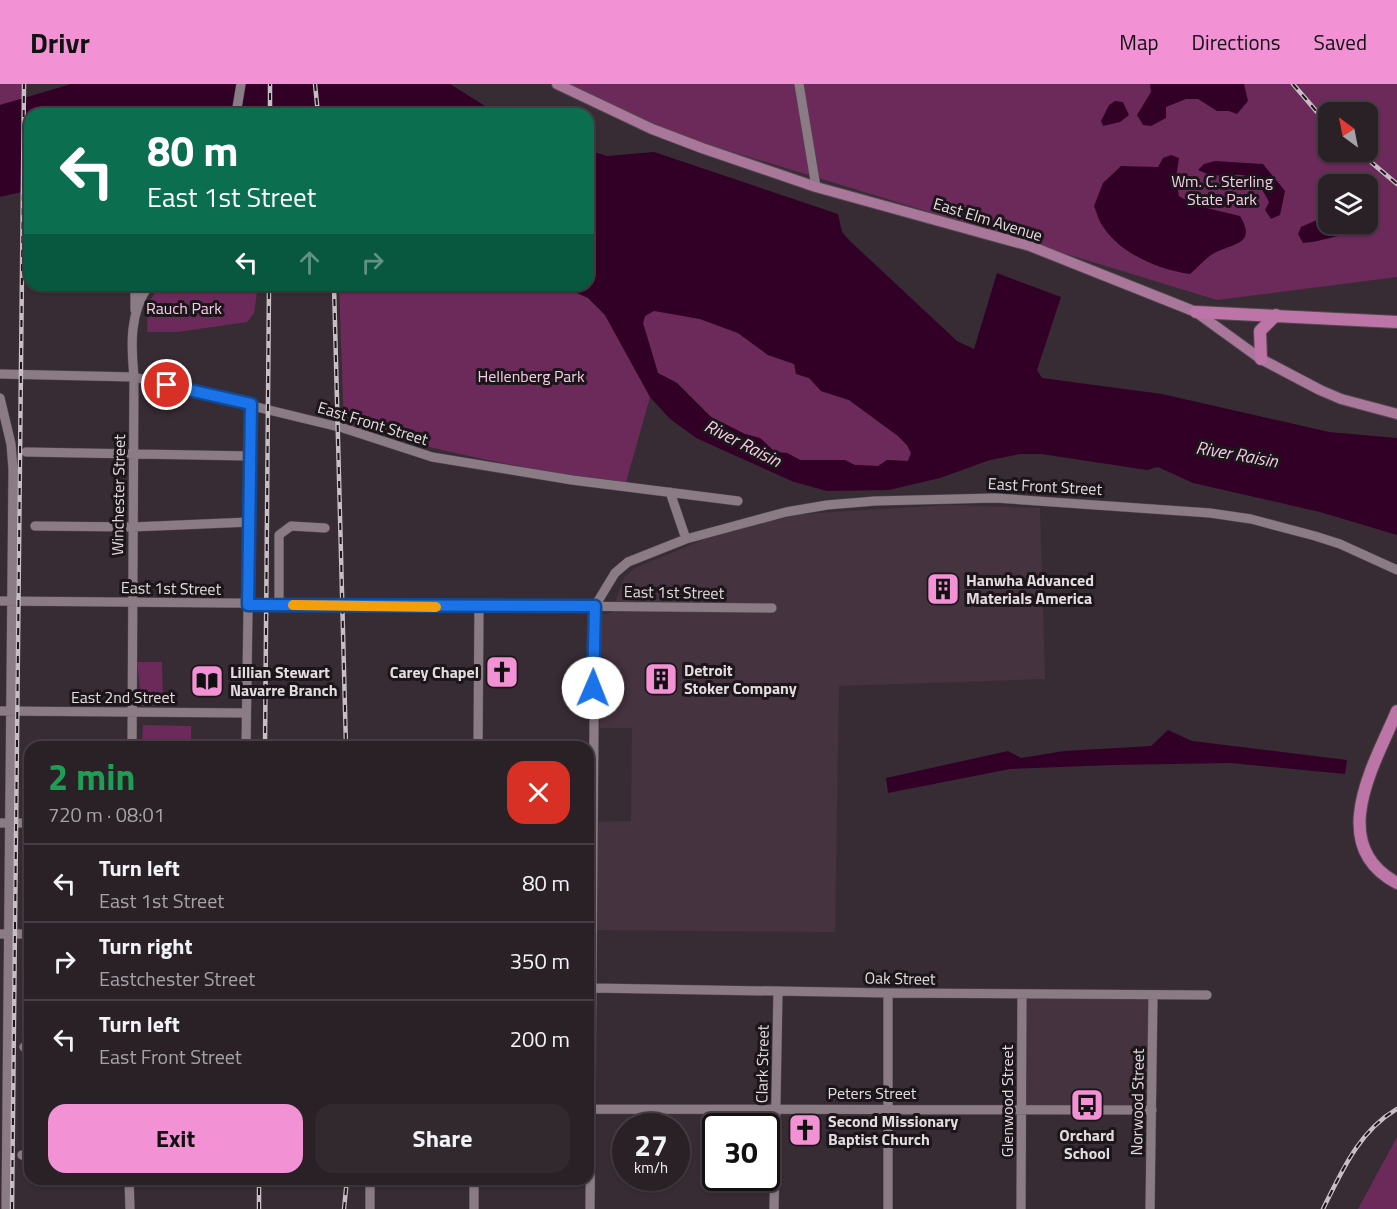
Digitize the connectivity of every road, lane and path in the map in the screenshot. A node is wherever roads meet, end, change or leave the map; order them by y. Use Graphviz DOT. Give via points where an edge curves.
graph roads {
  1 [pos="241,84"];
  2 [pos="556,84"];
  3 [pos="799,84"];
  4 [pos="237,108"];
  5 [pos="816,187"];
  6 [pos="135,291"];
  7 [pos="146,291"];
  8 [pos="1196,312"];
  9 [pos="1276,315"];
  10 [pos="134,316"];
  11 [pos="1397,322"];
  12 [pos="1261,359"];
  13 [pos="0,374"];
  14 [pos="135,377"];
  15 [pos="0,398"];
  16 [pos="251,404"];
  17 [pos="1397,414"];
  18 [pos="26,452"];
  19 [pos="133,452"];
  20 [pos="250,456"];
  21 [pos="670,492"];
  22 [pos="738,501"];
  23 [pos="250,522"];
  24 [pos="35,526"];
  25 [pos="132,527"];
  26 [pos="324,528"];
  27 [pos="686,539"];
  28 [pos="1397,570"];
  29 [pos="0,601"];
  30 [pos="11,601"];
  31 [pos="132,602"];
  32 [pos="248,605"];
  33 [pos="279,605"];
  34 [pos="595,606"];
  35 [pos="479,607"];
  36 [pos="772,608"];
  37 [pos="0,711"];
  38 [pos="1397,711"];
  39 [pos="11,712"];
  40 [pos="132,712"];
  41 [pos="246,713"];
  42 [pos="132,741"];
  43 [pos="246,741"];
  44 [pos="478,741"];
  45 [pos="592,741"];
  46 [pos="5,823"];
  47 [pos="24,824"];
  48 [pos="1397,883"];
  49 [pos="4,934"];
  50 [pos="24,934"];
  51 [pos="594,988"];
  52 [pos="778,991"];
  53 [pos="888,993"];
  54 [pos="1023,994"];
  55 [pos="1207,994"];
  56 [pos="1153,995"];
  57 [pos="776,1108"];
  58 [pos="594,1109"];
  59 [pos="889,1109"];
  60 [pos="1023,1109"];
  61 [pos="1152,1110"];
  62 [pos="129,1185"];
  63 [pos="370,1185"];
  64 [pos="474,1185"];
  65 [pos="590,1185"];
  66 [pos="6,1209"];
  67 [pos="130,1209"];
  68 [pos="370,1209"];
  69 [pos="474,1209"];
  70 [pos="590,1209"];
  71 [pos="774,1209"];
  72 [pos="888,1209"];
  73 [pos="1022,1209"];
  74 [pos="1150,1209"];
  1 -- 4 [label="street"];
  2 -- 5 [label="main road, East Elm Avenue" via="652,129"];
  3 -- 5 [label="street"];
  5 -- 8 [label="main road, East Elm Avenue" via="1030,246"];
  6 -- 10 [label="street, Winchester Street"];
  7 -- 10 [label="street, Winchester Street"];
  8 -- 9 [label="highway"];
  8 -- 12 [label="main road, East Elm Avenue"];
  9 -- 11 [label="highway"];
  9 -- 12 [label="highway" via="1260,331"];
  10 -- 14 [label="street, Winchester Street" via="131,341"];
  12 -- 17 [label="main road, East Elm Avenue" via="1341,399"];
  13 -- 14 [label="street, East Front Street"];
  14 -- 16 [label="street, East Front Street"];
  14 -- 19 [label="street, Winchester Street"];
  15 -- 30 [label="street" via="13,464"];
  16 -- 20 [label="street"];
  16 -- 21 [label="street, East Front Street" via="432,457"];
  18 -- 19 [label="street"];
  19 -- 20 [label="street"];
  19 -- 25 [label="street, Winchester Street"];
  20 -- 23 [label="street"];
  21 -- 22 [label="street, East Front Street"];
  21 -- 27 [label="street"];
  23 -- 25 [label="street"];
  23 -- 32 [label="street"];
  24 -- 25 [label="street"];
  25 -- 31 [label="street, Winchester Street"];
  26 -- 33 [label="street" via="291,526 279,535"];
  27 -- 28 [label="street, East Front Street" via="827,505 987,498 1050,500 1251,519 1340,544"];
  27 -- 34 [label="street, East Front Street" via="628,562 615,573"];
  29 -- 30 [label="street, East 1st Street"];
  30 -- 31 [label="street, East 1st Street"];
  30 -- 39 [label="street"];
  31 -- 32 [label="street, East 1st Street"];
  31 -- 40 [label="street, Winchester Street"];
  32 -- 33 [label="street, East 1st Street"];
  32 -- 41 [label="street"];
  33 -- 35 [label="street, East 1st Street"];
  34 -- 35 [label="street, East 1st Street"];
  34 -- 36 [label="street, East 1st Street"];
  34 -- 45 [label="street"];
  35 -- 44 [label="street"];
  37 -- 39 [label="street, East 2nd Street"];
  38 -- 48 [label="highway" via="1364,788 1358,824 1369,857 1380,872"];
  39 -- 40 [label="street, East 2nd Street"];
  39 -- 46 [label="street"];
  40 -- 41 [label="street, East 2nd Street"];
  40 -- 42 [label="street, Winchester Street"];
  41 -- 43 [label="street"];
  46 -- 47 [label="street"];
  46 -- 49 [label="street"];
  49 -- 50 [label="street"];
  49 -- 66 [label="street"];
  51 -- 52 [label="street, Oak Street"];
  52 -- 53 [label="street, Oak Street"];
  52 -- 57 [label="street, Clark Street"];
  53 -- 54 [label="street, Oak Street"];
  53 -- 59 [label="street"];
  54 -- 56 [label="street, Oak Street"];
  54 -- 60 [label="street, Glenwood Street"];
  55 -- 56 [label="street, Oak Street"];
  56 -- 61 [label="street, Norwood Street"];
  57 -- 58 [label="street, Peters Street"];
  57 -- 59 [label="street, Peters Street"];
  57 -- 71 [label="street, Clark Street"];
  59 -- 60 [label="street, Peters Street"];
  59 -- 72 [label="street"];
  60 -- 61 [label="street, Peters Street"];
  60 -- 73 [label="street, Glenwood Street"];
  61 -- 74 [label="street, Norwood Street"];
  62 -- 67 [label="street"];
  63 -- 68 [label="street"];
  64 -- 69 [label="street"];
  65 -- 70 [label="street"];
}
